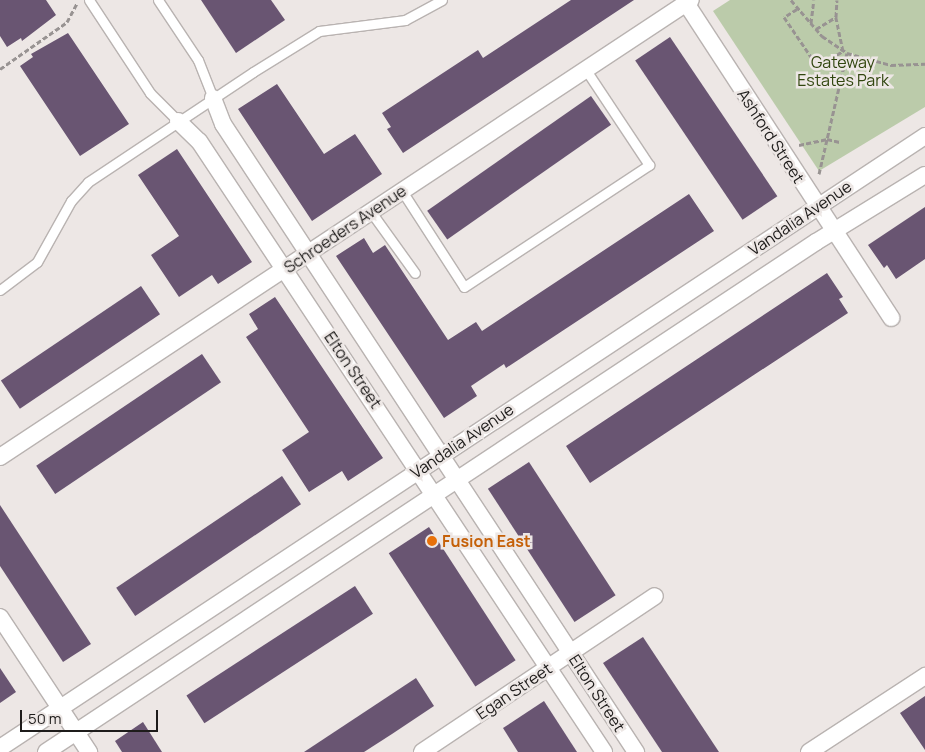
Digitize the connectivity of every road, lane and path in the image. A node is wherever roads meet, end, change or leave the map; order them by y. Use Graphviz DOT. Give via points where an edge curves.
graph roads {
  1 [pos="79,0"];
  2 [pos="88,0"];
  3 [pos="158,0"];
  4 [pos="442,0"];
  5 [pos="791,0"];
  6 [pos="814,0"];
  7 [pos="837,0"];
  8 [pos="688,2"];
  9 [pos="797,9"];
  10 [pos="836,17"];
  11 [pos="811,23"];
  12 [pos="816,29"];
  13 [pos="843,51"];
  14 [pos="848,53"];
  15 [pos="925,64"];
  16 [pos="0,69"];
  17 [pos="586,70"];
  18 [pos="213,98"];
  19 [pos="178,121"];
  20 [pos="925,136"];
  21 [pos="827,139"];
  22 [pos="840,142"];
  23 [pos="798,145"];
  24 [pos="925,175"];
  25 [pos="819,176"];
  26 [pos="402,191"];
  27 [pos="818,207"];
  28 [pos="371,212"];
  29 [pos="834,231"];
  30 [pos="308,254"];
  31 [pos="285,269"];
  32 [pos="415,273"];
  33 [pos="0,290"];
  34 [pos="891,318"];
  35 [pos="440,456"];
  36 [pos="0,457"];
  37 [pos="419,470"];
  38 [pos="457,481"];
  39 [pos="435,495"];
  40 [pos="655,596"];
  41 [pos="0,617"];
  42 [pos="571,653"];
  43 [pos="548,668"];
  44 [pos="925,676"];
  45 [pos="60,708"];
  46 [pos="76,732"];
  47 [pos="0,748"];
  48 [pos="46,752"];
  49 [pos="89,752"];
  50 [pos="422,752"];
  51 [pos="604,752"];
  52 [pos="636,752"];
  53 [pos="809,752"];
  1 -- 16 [label="path" via="67,22"];
  2 -- 19 [label="lane, Elton Street" via="150,93"];
  3 -- 18 [label="lane, Elton Street" via="198,60"];
  4 -- 18 [label="lane" via="405,20 319,30"];
  5 -- 9 [label="path"];
  6 -- 11 [label="path"];
  7 -- 10 [label="path"];
  8 -- 17 [label="street, Schroeders Avenue"];
  8 -- 27 [label="street, Ashford Street"];
  9 -- 11 [label="path"];
  9 -- 13 [label="path" via="784,17 818,67"];
  10 -- 12 [label="path"];
  10 -- 13 [label="path"];
  11 -- 12 [label="path"];
  12 -- 13 [label="path"];
  13 -- 14 [label="path"];
  14 -- 15 [label="path" via="891,65"];
  14 -- 21 [label="path"];
  17 -- 26 [label="street, Schroeders Avenue"];
  17 -- 26 [label="lane" via="649,165 464,287"];
  18 -- 19 [label="lane"];
  18 -- 30 [label="street, Elton Street" via="223,124"];
  19 -- 31 [label="street, Elton Street" via="199,141"];
  19 -- 33 [label="lane" via="82,187 37,262"];
  20 -- 27 [label="street, Vandalia Avenue"];
  21 -- 22 [label="path"];
  21 -- 23 [label="path"];
  21 -- 25 [label="path"];
  24 -- 29 [label="street, Vandalia Avenue"];
  26 -- 28 [label="street, Schroeders Avenue"];
  27 -- 29 [label="street, Ashford Street"];
  27 -- 35 [label="street, Vandalia Avenue"];
  28 -- 30 [label="street, Schroeders Avenue"];
  28 -- 32 [label="lane"];
  29 -- 34 [label="street, Ashford Street"];
  29 -- 38 [label="street, Vandalia Avenue"];
  30 -- 31 [label="street, Schroeders Avenue"];
  30 -- 35 [label="street, Elton Street"];
  31 -- 36 [label="street, Schroeders Avenue"];
  31 -- 37 [label="street, Elton Street"];
  35 -- 37 [label="street, Vandalia Avenue"];
  35 -- 38 [label="street, Elton Street"];
  37 -- 39 [label="street, Elton Street"];
  37 -- 45 [label="street, Vandalia Avenue"];
  38 -- 39 [label="street, Vandalia Avenue"];
  38 -- 42 [label="street, Elton Street"];
  39 -- 43 [label="street, Elton Street"];
  39 -- 46 [label="street, Vandalia Avenue"];
  40 -- 42 [label="street, Egan Street"];
  41 -- 45 [label="street"];
  42 -- 43 [label="street, Egan Street"];
  42 -- 52 [label="street, Elton Street"];
  43 -- 50 [label="street, Egan Street"];
  43 -- 51 [label="street, Elton Street"];
  44 -- 53 [label="street"];
  45 -- 46 [label="street"];
  45 -- 47 [label="street, Vandalia Avenue"];
  46 -- 48 [label="street, Vandalia Avenue"];
  46 -- 49 [label="street"];
}
